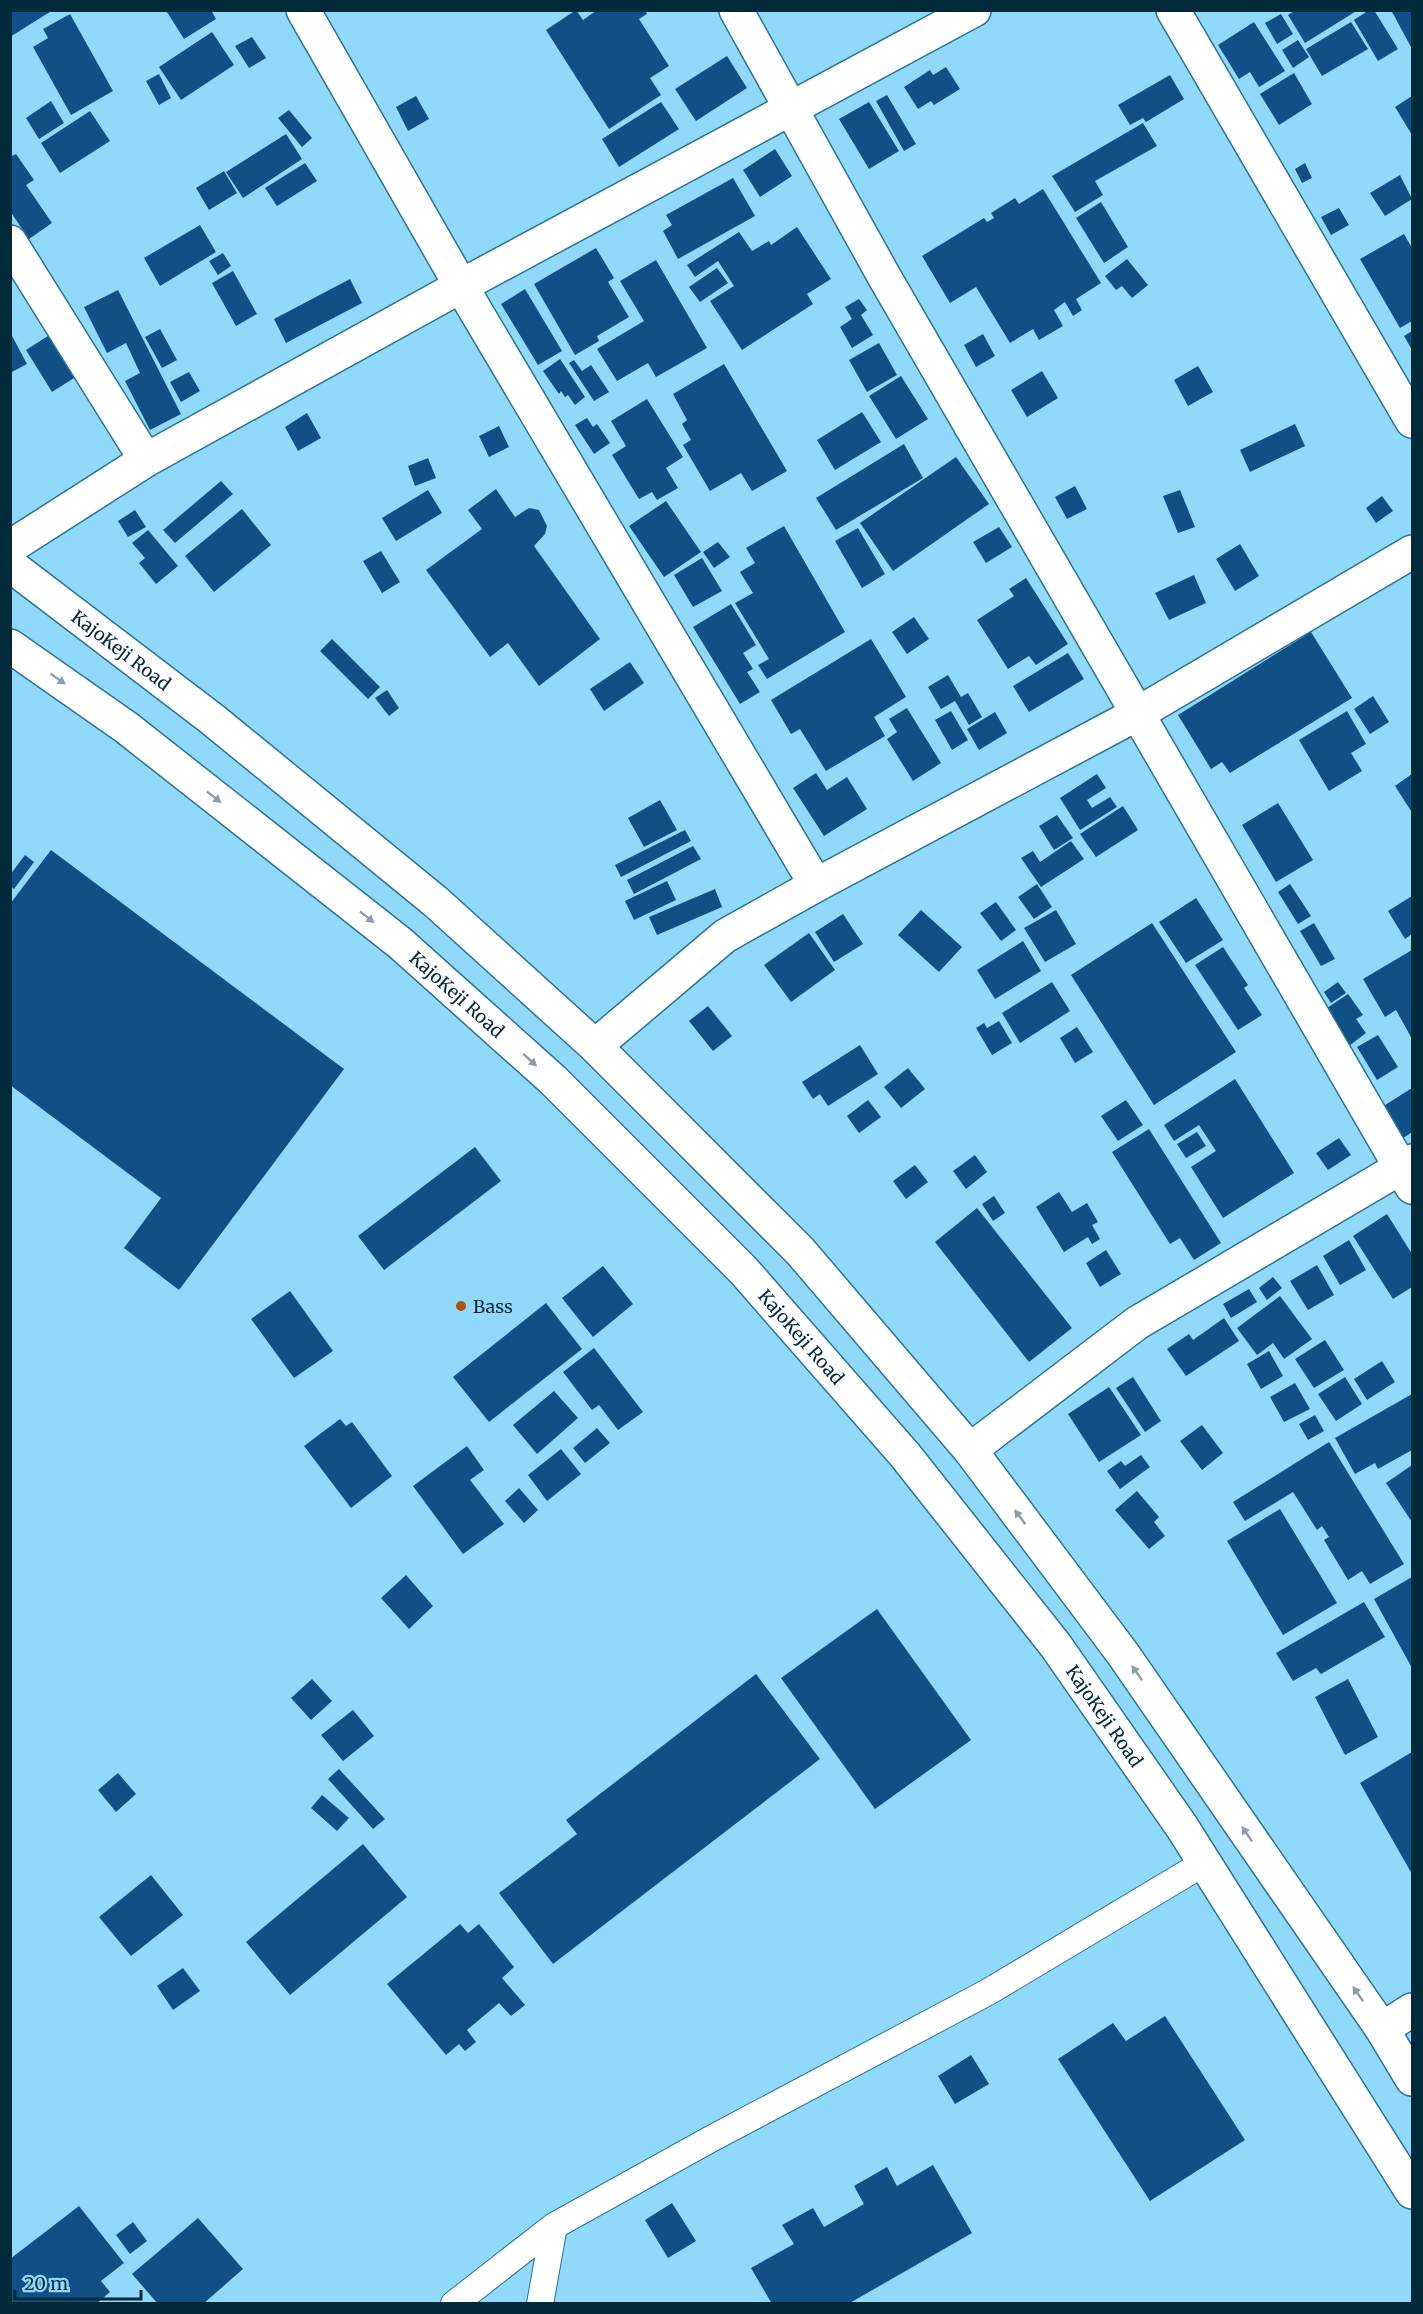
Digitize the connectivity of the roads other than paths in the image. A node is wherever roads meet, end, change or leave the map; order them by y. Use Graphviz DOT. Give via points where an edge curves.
graph roads {
  1 [pos="303,10"];
  2 [pos="736,10"];
  3 [pos="974,10"];
  4 [pos="1173,10"];
  5 [pos="791,110"];
  6 [pos="10,242"];
  7 [pos="461,286"];
  8 [pos="1413,421"];
  9 [pos="146,460"];
  10 [pos="10,547"];
  11 [pos="1413,552"];
  12 [pos="10,565"];
  13 [pos="10,646"];
  14 [pos="1137,714"];
  15 [pos="816,885"];
  16 [pos="595,1046"];
  17 [pos="1409,1172"];
  18 [pos="970,1450"];
  19 [pos="1204,1863"];
  20 [pos="1413,2010"];
  21 [pos="1382,2029"];
  22 [pos="1413,2079"];
  23 [pos="1413,2192"];
  24 [pos="554,2226"];
  25 [pos="454,2304"];
  26 [pos="540,2304"];
  1 -- 7 [label="street"];
  2 -- 5 [label="street"];
  3 -- 5 [label="street"];
  4 -- 8 [label="street"];
  5 -- 7 [label="street"];
  5 -- 14 [label="street"];
  6 -- 9 [label="street"];
  7 -- 9 [label="street"];
  7 -- 15 [label="street"];
  9 -- 10 [label="street"];
  11 -- 14 [label="street"];
  12 -- 16 [label="street, KajoKeji Road" via="212,719 436,902"];
  13 -- 19 [label="street, KajoKeji Road, one-way" via="127,728 400,943 553,1080 744,1271 905,1455 1056,1646"];
  14 -- 15 [label="street"];
  14 -- 17 [label="street"];
  15 -- 16 [label="street" via="725,936"];
  16 -- 18 [label="street, KajoKeji Road" via="800,1251"];
  17 -- 18 [label="street" via="1137,1323"];
  21 -- 18 [label="street, KajoKeji Road, one-way" via="1123,1654"];
  19 -- 23 [label="street, KajoKeji Road"];
  19 -- 24 [label="lane" via="988,1992"];
  20 -- 21 [label="street"];
  21 -- 22 [label="street, KajoKeji Road"];
  24 -- 25 [label="lane"];
  24 -- 26 [label="lane"];
}
